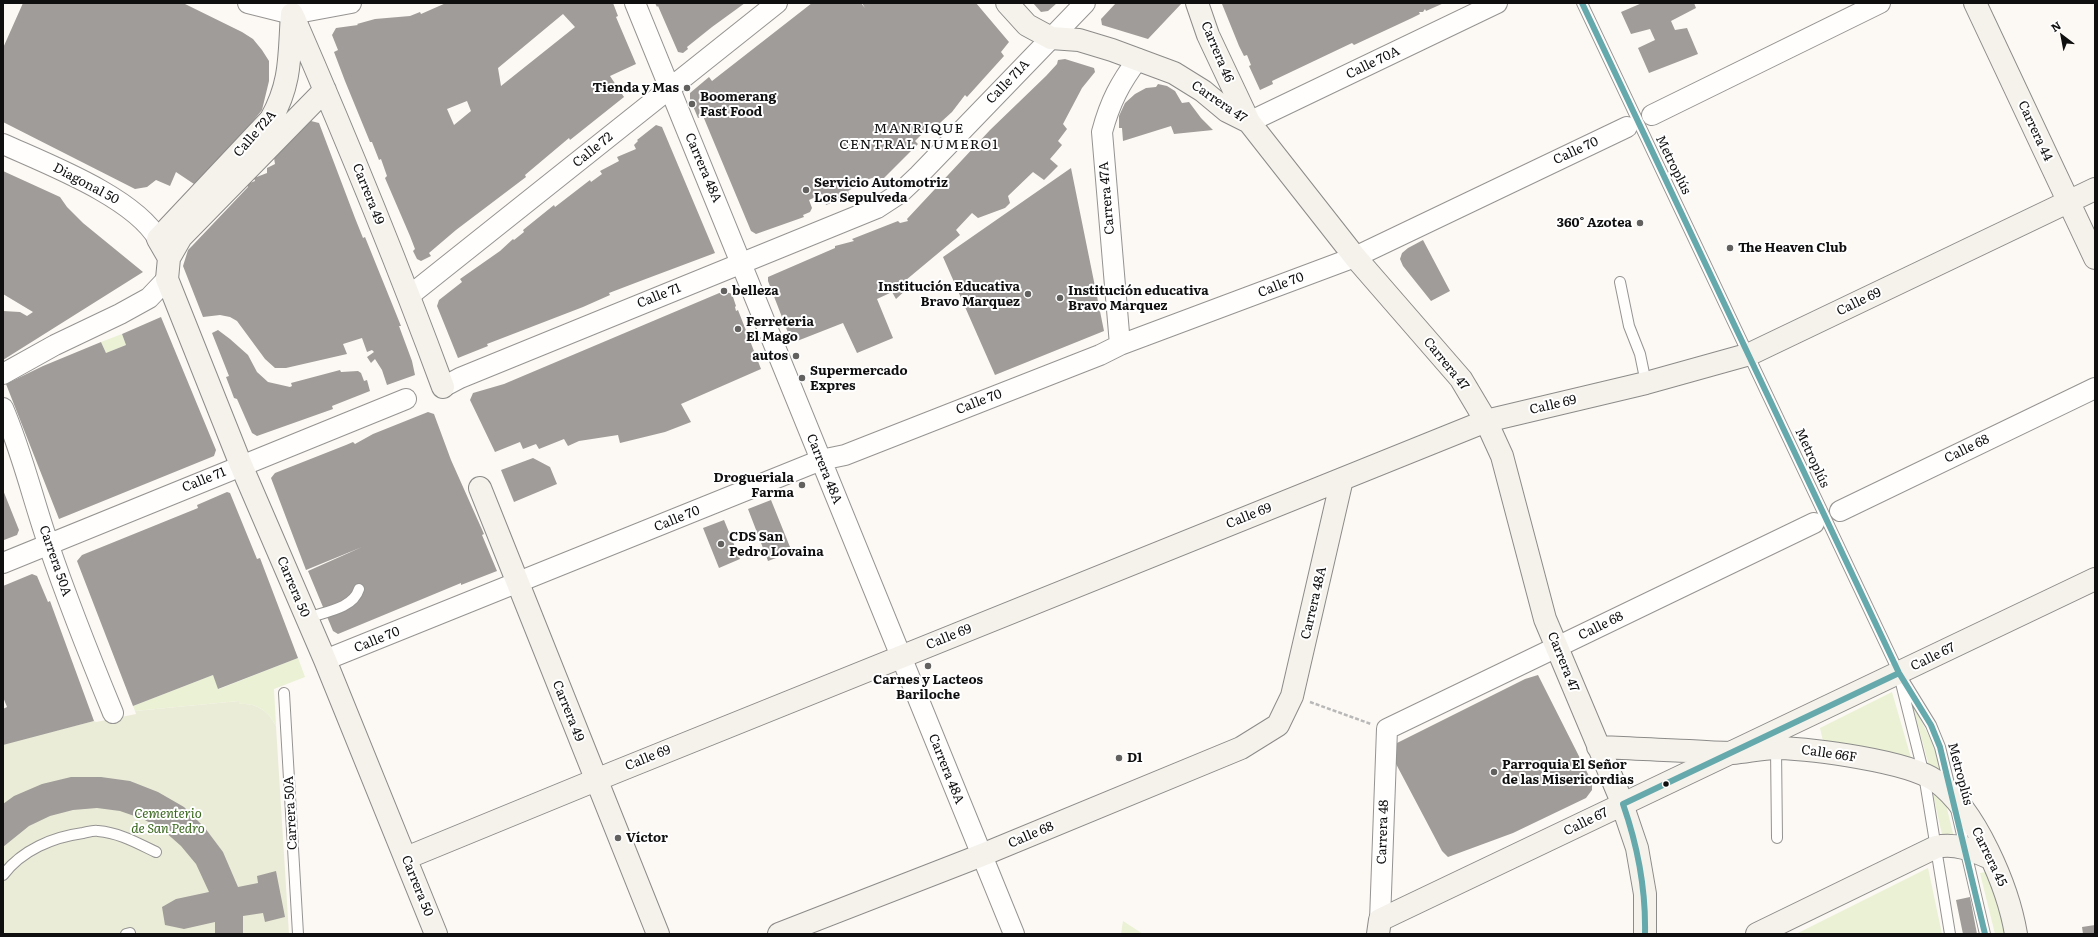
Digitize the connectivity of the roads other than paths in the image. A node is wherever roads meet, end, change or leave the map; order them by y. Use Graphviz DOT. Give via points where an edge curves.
graph roads {
  1 [pos="248,3"];
  2 [pos="351,3"];
  3 [pos="635,3"];
  4 [pos="777,3"];
  5 [pos="1007,3"];
  6 [pos="1086,3"];
  7 [pos="1197,3"];
  8 [pos="1497,3"];
  9 [pos="1582,3"];
  10 [pos="1880,3"];
  11 [pos="1975,3"];
  12 [pos="290,8"];
  13 [pos="1051,38"];
  14 [pos="1138,59"];
  15 [pos="670,89"];
  16 [pos="325,90"];
  17 [pos="1652,115"];
  18 [pos="1249,122"];
  19 [pos="1627,127"];
  20 [pos="3,144"];
  21 [pos="2095,189"];
  22 [pos="2068,202"];
  23 [pos="877,208"];
  24 [pos="158,238"];
  25 [pos="1355,257"];
  26 [pos="169,258"];
  27 [pos="2095,258"];
  28 [pos="741,262"];
  29 [pos="167,279"];
  30 [pos="1620,282"];
  31 [pos="409,296"];
  32 [pos="1120,345"];
  33 [pos="1750,354"];
  34 [pos="3,374"];
  35 [pos="1646,383"];
  36 [pos="443,388"];
  37 [pos="2095,388"];
  38 [pos="406,398"];
  39 [pos="3,408"];
  40 [pos="1486,421"];
  41 [pos="821,460"];
  42 [pos="241,465"];
  43 [pos="1342,478"];
  44 [pos="480,488"];
  45 [pos="1840,511"];
  46 [pos="1814,523"];
  47 [pos="48,544"];
  48 [pos="3,563"];
  49 [pos="2095,579"];
  50 [pos="517,583"];
  51 [pos="359,589"];
  52 [pos="307,618"];
  53 [pos="1556,648"];
  54 [pos="900,656"];
  55 [pos="325,660"];
  56 [pos="1899,673"];
  57 [pos="284,693"];
  58 [pos="113,712"];
  59 [pos="1278,725"];
  60 [pos="1387,730"];
  61 [pos="1598,747"];
  62 [pos="1776,748"];
  63 [pos="1731,753"];
  64 [pos="1924,775"];
  65 [pos="596,780"];
  66 [pos="1952,794"];
  67 [pos="1622,804"];
  68 [pos="1777,838"];
  69 [pos="1936,847"];
  70 [pos="1965,847"];
  71 [pos="156,852"];
  72 [pos="982,855"];
  73 [pos="406,858"];
  74 [pos="1990,858"];
  75 [pos="3,875"];
  76 [pos="1379,927"];
  77 [pos="298,934"];
  78 [pos="436,934"];
  79 [pos="658,934"];
  80 [pos="778,934"];
  81 [pos="1014,934"];
  82 [pos="1645,934"];
  83 [pos="1758,934"];
  84 [pos="1950,934"];
  85 [pos="1985,934"];
  86 [pos="2016,934"];
  1 -- 12 [label="street"];
  2 -- 12 [label="street"];
  3 -- 15 [label="street, Carrera 48A"];
  4 -- 15 [label="street, Calle 72"];
  5 -- 13 [label="street, Carrera 47" via="1027,25"];
  6 -- 13 [label="street, Calle 71A"];
  7 -- 18 [label="street, Carrera 46" via="1208,35"];
  8 -- 18 [label="street, Calle 70A"];
  9 -- 33 [label="lane, Metroplús"];
  10 -- 17 [label="street"];
  11 -- 22 [label="street, Carrera 44"];
  12 -- 16 [label="street, Carrera 49"];
  12 -- 24 [label="street, Calle 72A" via="289,71 284,93 271,119"];
  13 -- 14 [label="street, Carrera 47" via="1079,40"];
  13 -- 23 [label="street, Calle 71A" via="919,175 900,193"];
  14 -- 18 [label="street, Carrera 47" via="1174,73 1203,91 1227,111"];
  14 -- 32 [label="street, Carrera 47A" via="1116,90 1102,132"];
  15 -- 28 [label="street, Carrera 48A"];
  15 -- 31 [label="street, Calle 72"];
  16 -- 26 [label="street, Calle 72A" via="181,237"];
  16 -- 31 [label="street, Carrera 49"];
  18 -- 25 [label="street, Carrera 47"];
  19 -- 25 [label="street, Calle 70"];
  20 -- 24 [label="street, Diagonal 50" via="79,179 127,206 142,218"];
  21 -- 22 [label="street, Calle 69"];
  22 -- 27 [label="street, Carrera 44"];
  22 -- 33 [label="street, Calle 69"];
  23 -- 28 [label="street, Calle 71"];
  24 -- 26 [label="street"];
  25 -- 32 [label="street, Calle 70"];
  25 -- 40 [label="street, Carrera 47" via="1461,379"];
  26 -- 29 [label="street, Carrera 50"];
  28 -- 36 [label="street, Calle 71" via="460,378"];
  28 -- 41 [label="street, Carrera 48A"];
  29 -- 34 [label="street" via="149,298"];
  29 -- 42 [label="street, Carrera 50"];
  30 -- 35 [label="lane" via="1628,326 1640,354"];
  31 -- 36 [label="street, Carrera 49"];
  32 -- 41 [label="street, Calle 70" via="845,455"];
  33 -- 35 [label="street, Calle 69"];
  33 -- 56 [label="lane, Metroplús"];
  35 -- 40 [label="street, Calle 69"];
  37 -- 45 [label="street, Calle 68"];
  38 -- 42 [label="street, Calle 71"];
  39 -- 47 [label="street, Carrera 50A" via="14,432"];
  40 -- 43 [label="street, Calle 69"];
  40 -- 53 [label="street, Carrera 47" via="1502,456 1539,602"];
  41 -- 50 [label="street, Calle 70"];
  41 -- 54 [label="street, Carrera 48A"];
  42 -- 47 [label="street, Calle 71"];
  42 -- 52 [label="street, Carrera 50"];
  43 -- 54 [label="street, Calle 69"];
  43 -- 59 [label="street, Carrera 48A" via="1292,696"];
  44 -- 50 [label="street, Carrera 49"];
  46 -- 53 [label="street, Calle 68"];
  47 -- 48 [label="street, Calle 71"];
  47 -- 58 [label="street, Carrera 50A" via="79,630"];
  49 -- 56 [label="street, Calle 67"];
  50 -- 55 [label="street, Calle 70"];
  50 -- 65 [label="street, Carrera 49"];
  51 -- 52 [label="lane" via="357,596 339,608"];
  52 -- 55 [label="street, Carrera 50"];
  53 -- 60 [label="street, Calle 68"];
  53 -- 61 [label="street, Carrera 47"];
  54 -- 65 [label="street, Calle 69"];
  54 -- 72 [label="street, Carrera 48A"];
  55 -- 73 [label="street, Carrera 50"];
  56 -- 63 [label="street, Calle 67"];
  56 -- 64 [label="lane"];
  56 -- 66 [label="lane, Metroplús" via="1931,725 1940,747"];
  57 -- 77 [label="lane, Carrera 50A"];
  59 -- 72 [label="street, Calle 68" via="1241,748"];
  60 -- 76 [label="street, Carrera 48"];
  61 -- 63 [label="street"];
  61 -- 67 [label="street, Carrera 47"];
  62 -- 63 [label="street, Calle 66F"];
  62 -- 64 [label="street, Calle 66F" via="1806,750 1890,764"];
  62 -- 68 [label="lane"];
  63 -- 67 [label="street, Calle 67"];
  64 -- 66 [label="street, Carrera 45"];
  64 -- 69 [label="lane"];
  65 -- 73 [label="street, Calle 69"];
  65 -- 79 [label="street, Carrera 49"];
  66 -- 70 [label="lane, Metroplús"];
  66 -- 74 [label="street, Carrera 45" via="1972,822"];
  67 -- 76 [label="street, Calle 67"];
  67 -- 82 [label="street, Carrera 47" via="1637,848 1645,894"];
  69 -- 70 [label="street"];
  69 -- 83 [label="street"];
  69 -- 84 [label="lane"];
  70 -- 74 [label="street"];
  70 -- 85 [label="lane, Metroplús"];
  71 -- 75 [label="lane" via="123,836 97,830 69,835 39,845 10,866"];
  72 -- 80 [label="street, Calle 68"];
  72 -- 81 [label="street, Carrera 48A"];
  73 -- 78 [label="street, Carrera 50"];
  74 -- 86 [label="street, Carrera 45" via="2008,896"];
}
